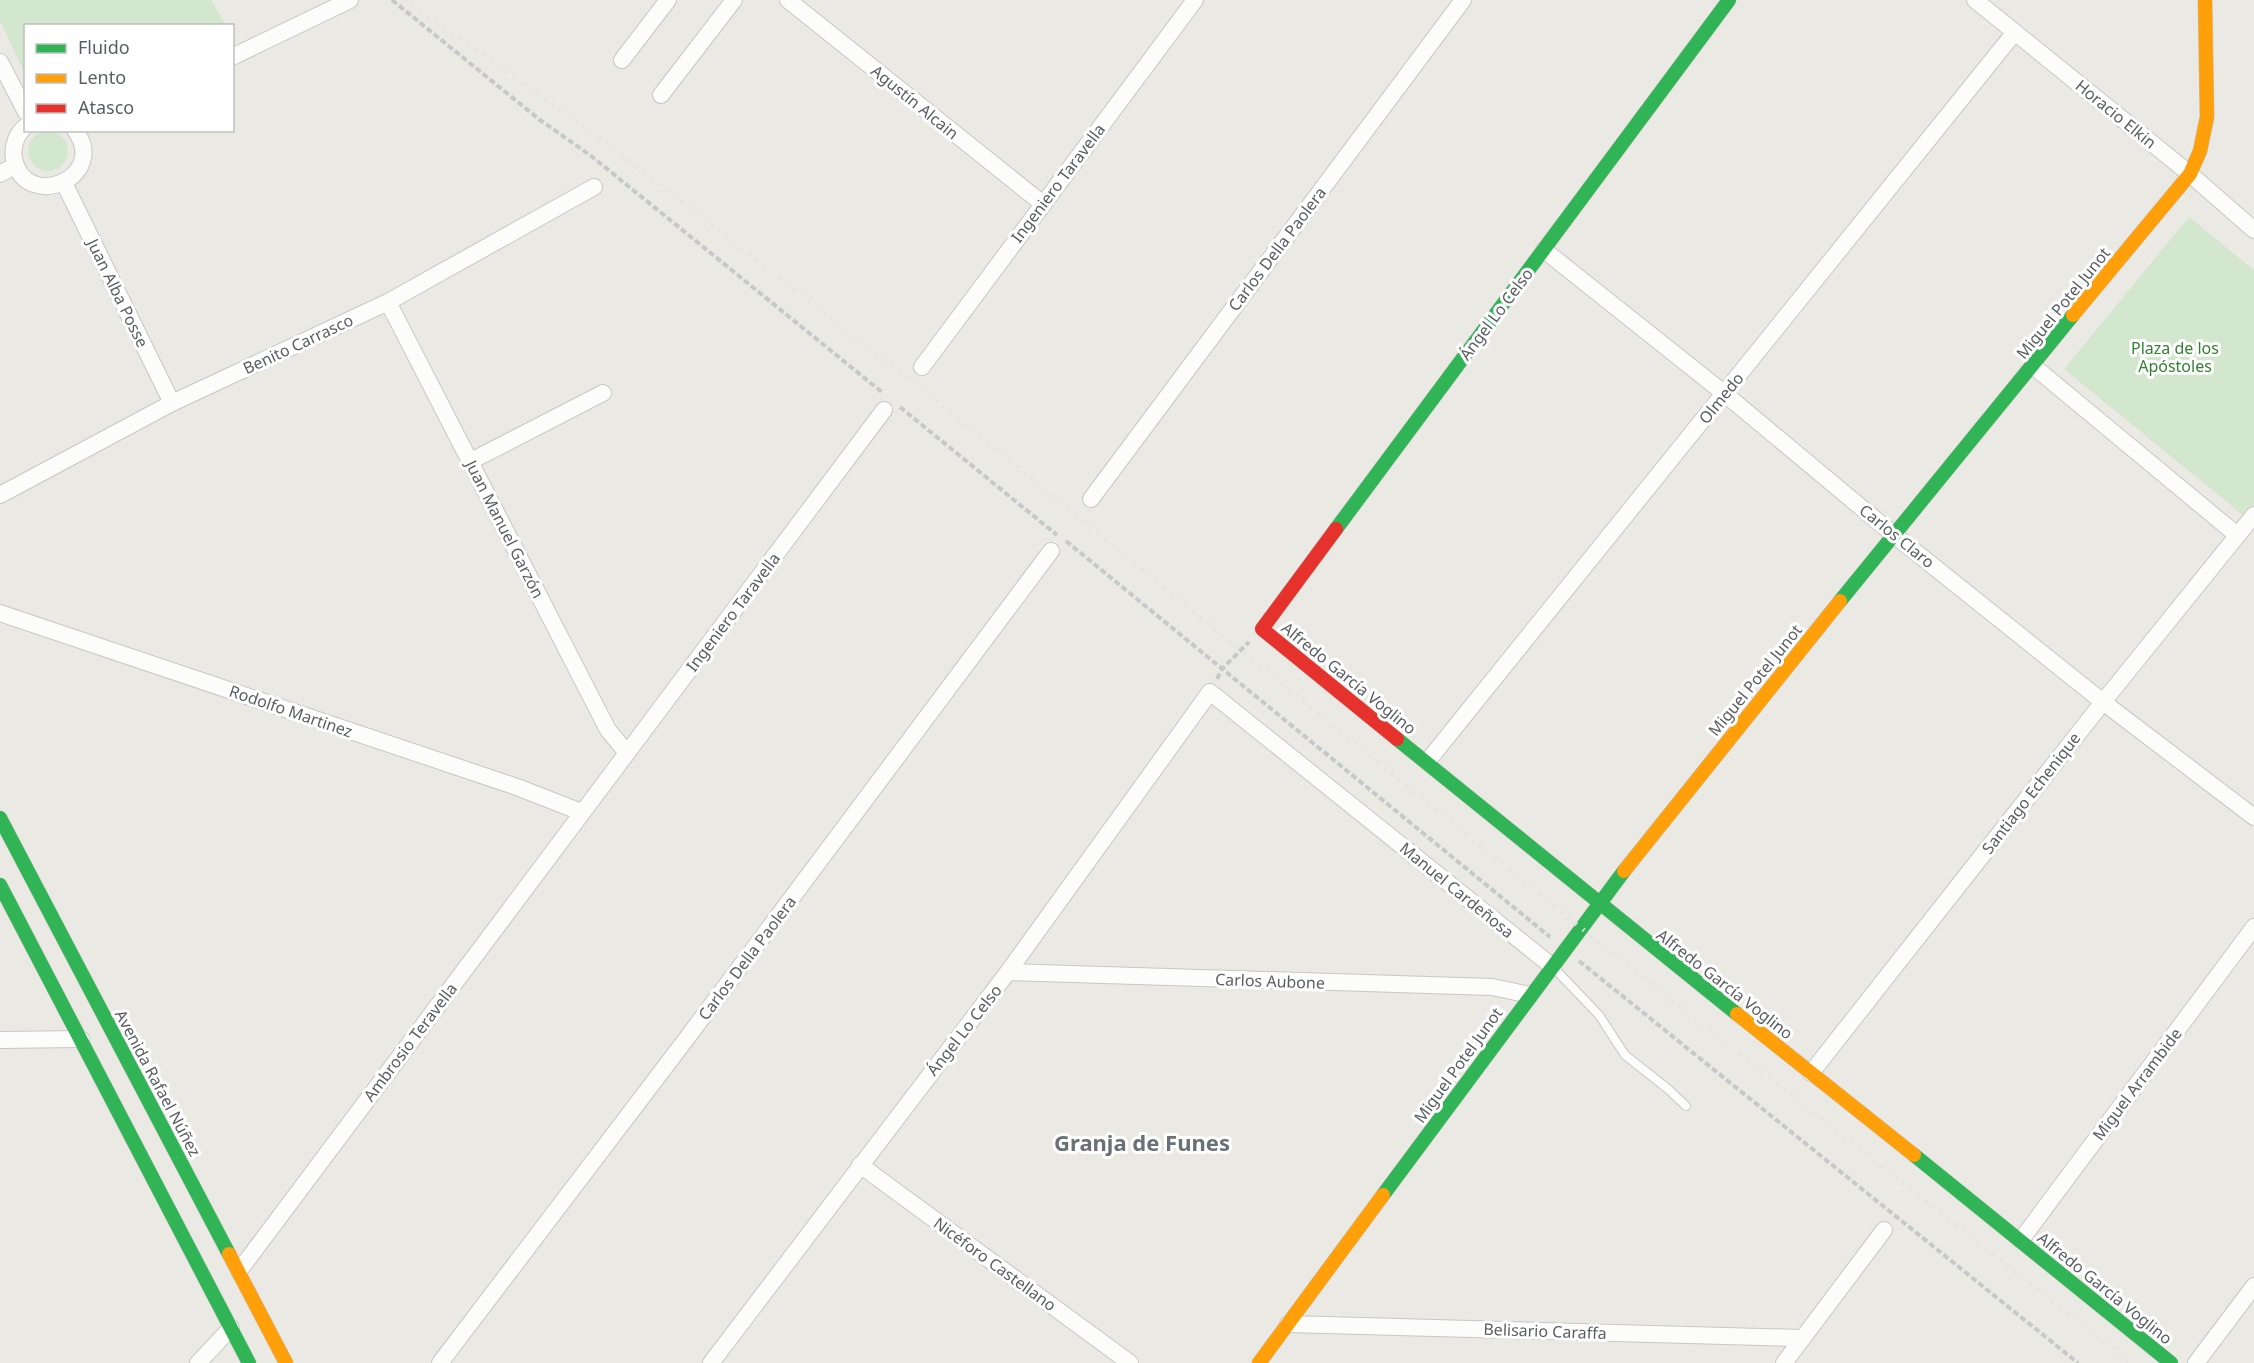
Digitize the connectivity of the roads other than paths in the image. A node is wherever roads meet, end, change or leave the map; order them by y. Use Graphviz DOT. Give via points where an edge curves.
graph roads {
  1 [pos="350,0"];
  2 [pos="668,0"];
  3 [pos="734,0"];
  4 [pos="788,0"];
  5 [pos="1195,0"];
  6 [pos="1463,0"];
  7 [pos="1729,0"];
  8 [pos="1975,0"];
  9 [pos="2205,0"];
  10 [pos="2015,32"];
  11 [pos="234,56"];
  12 [pos="622,60"];
  13 [pos="0,62"];
  14 [pos="661,95"];
  15 [pos="24,108"];
  16 [pos="24,128"];
  17 [pos="78,132"];
  18 [pos="15,165"];
  19 [pos="0,174"];
  20 [pos="2190,174"];
  21 [pos="64,183"];
  22 [pos="594,187"];
  23 [pos="1043,204"];
  24 [pos="2254,230"];
  25 [pos="1544,250"];
  26 [pos="388,302"];
  27 [pos="922,366"];
  28 [pos="2033,366"];
  29 [pos="603,393"];
  30 [pos="1725,394"];
  31 [pos="172,403"];
  32 [pos="889,404"];
  33 [pos="471,460"];
  34 [pos="0,495"];
  35 [pos="1091,499"];
  36 [pos="2254,515"];
  37 [pos="1893,534"];
  38 [pos="2237,535"];
  39 [pos="1051,551"];
  40 [pos="0,613"];
  41 [pos="1262,629"];
  42 [pos="1210,692"];
  43 [pos="2103,702"];
  44 [pos="627,753"];
  45 [pos="1427,762"];
  46 [pos="581,812"];
  47 [pos="2254,817"];
  48 [pos="0,818"];
  49 [pos="0,885"];
  50 [pos="1598,904"];
  51 [pos="2254,927"];
  52 [pos="1552,967"];
  53 [pos="1008,972"];
  54 [pos="1530,995"];
  55 [pos="81,1039"];
  56 [pos="0,1040"];
  57 [pos="1811,1073"];
  58 [pos="1686,1106"];
  59 [pos="860,1165"];
  60 [pos="1884,1230"];
  61 [pos="2021,1240"];
  62 [pos="239,1271"];
  63 [pos="2254,1286"];
  64 [pos="1288,1324"];
  65 [pos="231,1328"];
  66 [pos="1802,1338"];
  67 [pos="198,1363"];
  68 [pos="249,1363"];
  69 [pos="286,1363"];
  70 [pos="440,1363"];
  71 [pos="711,1363"];
  72 [pos="1130,1363"];
  73 [pos="1259,1363"];
  74 [pos="1784,1363"];
  75 [pos="2171,1363"];
  76 [pos="2196,1363"];
  1 -- 11 [label="street"];
  2 -- 12 [label="street"];
  3 -- 14 [label="street"];
  4 -- 23 [label="street, Agustín Alcain"];
  5 -- 23 [label="street, Ingeniero Taravella"];
  6 -- 35 [label="street, Carlos Della Paolera"];
  7 -- 25 [label="main road, Ángel Lo Celso"];
  8 -- 10 [label="street, Horacio Elkin"];
  9 -- 20 [label="main road, Miguel Potel Junot" via="2207,117 2200,151"];
  10 -- 20 [label="street, Horacio Elkin"];
  10 -- 30 [label="street, Olmedo"];
  13 -- 15 [label="street"];
  16 -- 18 [label="street" via="14,146"];
  17 -- 21 [label="street" via="83,157 76,172"];
  18 -- 19 [label="street"];
  18 -- 21 [label="street" via="36,185"];
  20 -- 24 [label="street, Horacio Elkin"];
  20 -- 28 [label="main road, Miguel Potel Junot"];
  21 -- 31 [label="street, Juan Alba Posse"];
  22 -- 26 [label="street, Benito Carrasco"];
  23 -- 27 [label="street, Ingeniero Taravella"];
  25 -- 30 [label="street, Carlos Claro"];
  25 -- 41 [label="main road, Ángel Lo Celso"];
  26 -- 31 [label="street, Benito Carrasco"];
  26 -- 33 [label="street, Juan Manuel Garzón"];
  28 -- 37 [label="main road, Miguel Potel Junot"];
  28 -- 38 [label="street"];
  29 -- 33 [label="street"];
  30 -- 37 [label="street, Carlos Claro"];
  30 -- 45 [label="street, Olmedo"];
  31 -- 34 [label="street, Benito Carrasco"];
  32 -- 44 [label="street, Ingeniero Taravella"];
  33 -- 44 [label="street, Juan Manuel Garzón" via="608,730"];
  36 -- 38 [label="street, Santiago Echenique"];
  37 -- 43 [label="street, Carlos Claro"];
  37 -- 50 [label="main road, Miguel Potel Junot"];
  38 -- 43 [label="street, Santiago Echenique"];
  39 -- 70 [label="street, Carlos Della Paolera"];
  40 -- 46 [label="street, Rodolfo Martinez"];
  41 -- 45 [label="main road, Alfredo García Voglino"];
  42 -- 52 [label="street, Manuel Cardeñosa"];
  42 -- 53 [label="street, Ángel Lo Celso"];
  43 -- 47 [label="street, Carlos Claro"];
  43 -- 57 [label="street, Santiago Echenique"];
  44 -- 46 [label="street, Ingeniero Taravella"];
  45 -- 50 [label="main road, Alfredo García Voglino"];
  46 -- 62 [label="street, Ambrosio Teravella"];
  48 -- 62 [label="main road, Avenida Rafael Núñez"];
  49 -- 55 [label="main road"];
  50 -- 52 [label="main road, Miguel Potel Junot"];
  50 -- 57 [label="main road, Alfredo García Voglino"];
  51 -- 61 [label="street, Miguel Arrambide"];
  52 -- 54 [label="main road, Miguel Potel Junot"];
  52 -- 58 [label="lane, Manuel Cardeñosa" via="1599,1015 1625,1055"];
  53 -- 54 [label="street, Carlos Aubone" via="1492,987"];
  53 -- 59 [label="street, Ángel Lo Celso"];
  54 -- 64 [label="main road, Miguel Potel Junot"];
  55 -- 56 [label="street"];
  55 -- 65 [label="main road"];
  57 -- 61 [label="main road, Alfredo García Voglino"];
  59 -- 71 [label="street, Ángel Lo Celso"];
  59 -- 72 [label="street, Nicéforo Castellano"];
  60 -- 66 [label="street"];
  61 -- 75 [label="main road, Alfredo García Voglino"];
  62 -- 69 [label="main road, Avenida Rafael Núñez"];
  63 -- 76 [label="street"];
  64 -- 66 [label="street, Belisario Caraffa"];
  64 -- 73 [label="main road, Miguel Potel Junot"];
  65 -- 67 [label="street"];
  65 -- 68 [label="main road"];
  66 -- 74 [label="street"];
}
